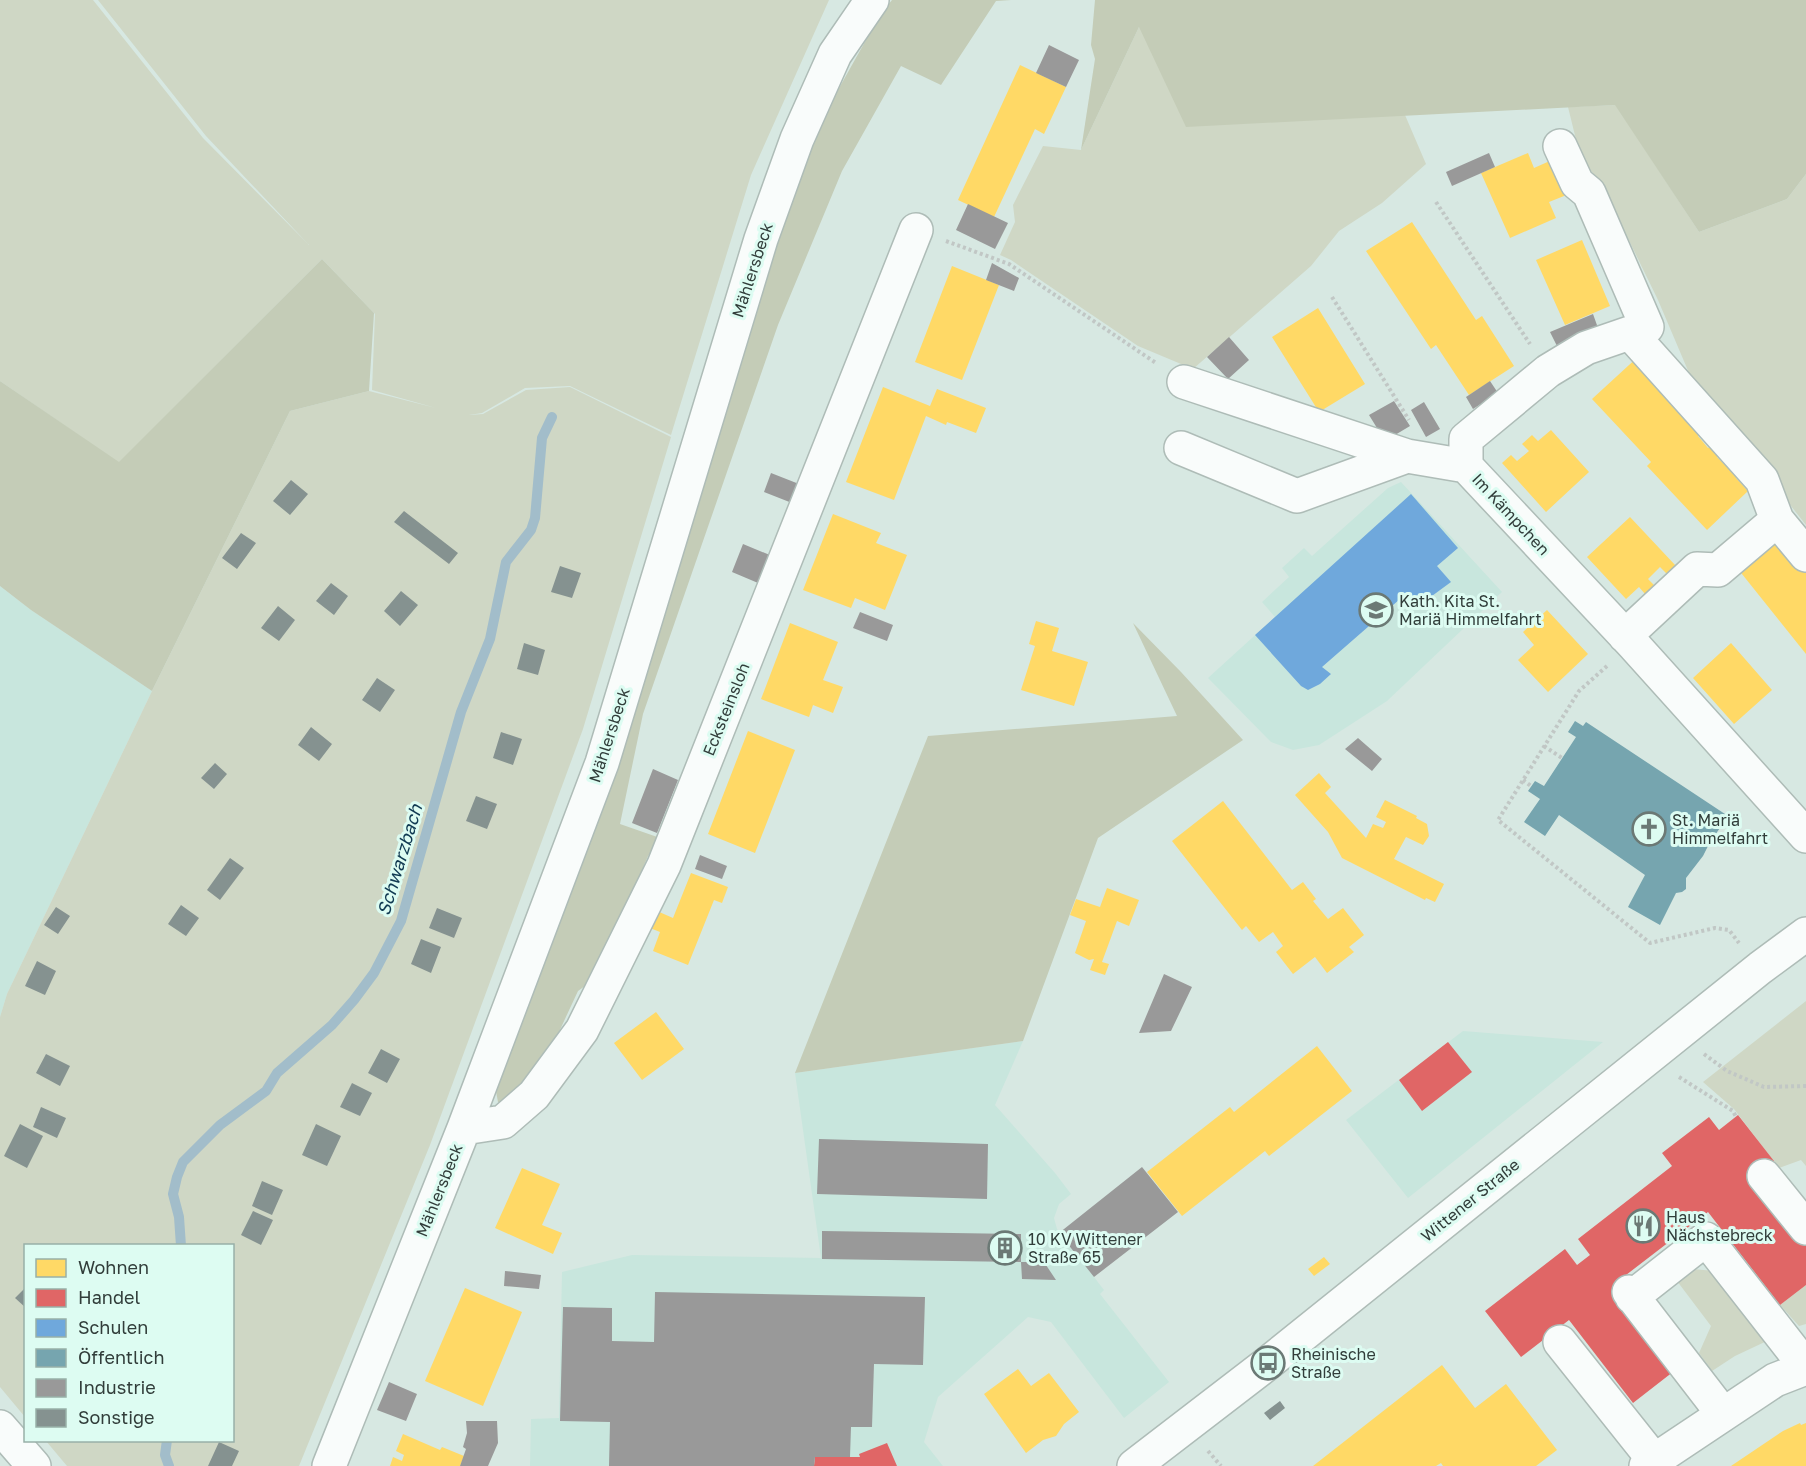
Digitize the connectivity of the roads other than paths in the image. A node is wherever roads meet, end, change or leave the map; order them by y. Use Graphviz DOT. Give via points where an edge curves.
graph roads {
  1 [pos="872,0"];
  2 [pos="1560,146"];
  3 [pos="916,230"];
  4 [pos="1631,334"];
  5 [pos="1184,382"];
  6 [pos="1410,441"];
  7 [pos="1181,448"];
  8 [pos="1466,466"];
  9 [pos="1777,520"];
  10 [pos="1806,555"];
  11 [pos="1628,639"];
  12 [pos="1806,836"];
  13 [pos="1806,934"];
  14 [pos="464,1128"];
  15 [pos="1764,1176"];
  16 [pos="1806,1228"];
  17 [pos="1560,1342"];
  18 [pos="1806,1367"];
  19 [pos="1724,1414"];
  20 [pos="0,1427"];
  21 [pos="1650,1463"];
  22 [pos="34,1466"];
  23 [pos="329,1466"];
  24 [pos="1134,1466"];
  1 -- 14 [label="street, Mählersbeck" via="836,54 793,150 761,239 602,763"];
  2 -- 4 [label="street" via="1576,183 1589,194 1647,327"];
  3 -- 14 [label="street, Ecksteinsloh" via="664,865 582,1030 534,1095 503,1122"];
  4 -- 8 [label="street, Im Kämpchen" via="1586,348 1548,371 1466,439"];
  4 -- 9 [label="street" via="1762,480"];
  5 -- 6 [label="street"];
  6 -- 7 [label="street" via="1297,496"];
  6 -- 8 [label="street"];
  8 -- 11 [label="street, Im Kämpchen"];
  9 -- 10 [label="street"];
  9 -- 11 [label="street" via="1718,570 1697,569"];
  11 -- 12 [label="street, Im Kämpchen"];
  13 -- 24 [label="street, Wittener Straße"];
  14 -- 23 [label="street, Mählersbeck"];
  15 -- 16 [label="street"];
  17 -- 21 [label="street"];
  18 -- 19 [label="street" via="1775,1380"];
  18 -- 19 [label="street" via="1707,1239 1631,1294"];
  19 -- 21 [label="street"];
  20 -- 22 [label="street"];
}
